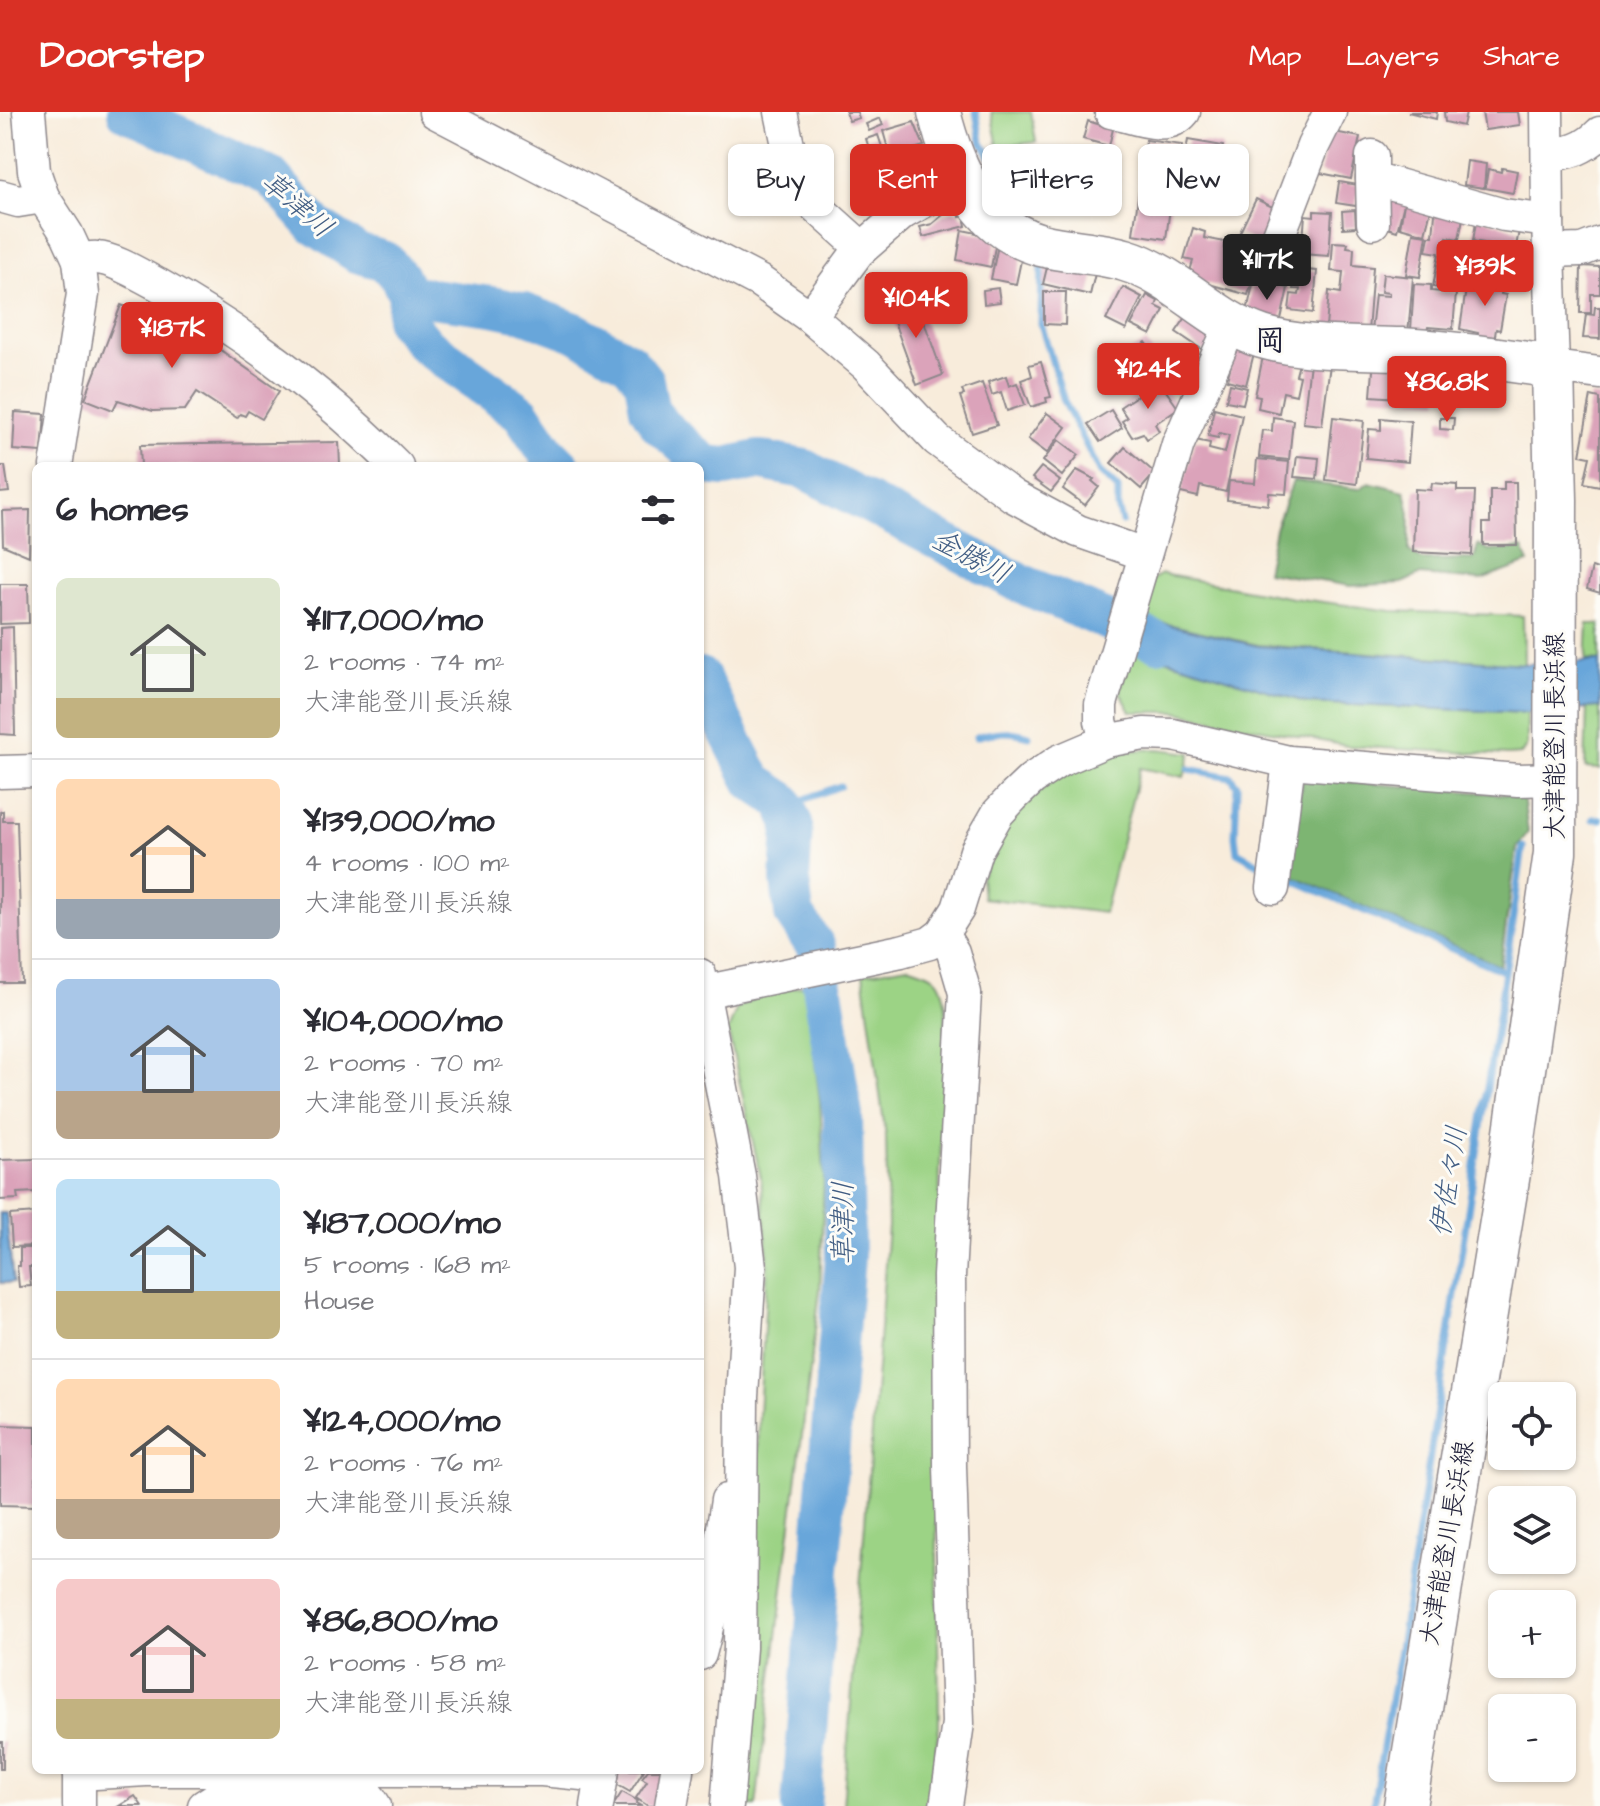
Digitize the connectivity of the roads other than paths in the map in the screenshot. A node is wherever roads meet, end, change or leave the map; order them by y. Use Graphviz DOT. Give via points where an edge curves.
graph roads {
  1 [pos="29,112"];
  2 [pos="435,112"];
  3 [pos="781,112"];
  4 [pos="939,112"];
  5 [pos="1111,112"];
  6 [pos="1184,112"];
  7 [pos="1330,112"];
  8 [pos="1547,112"];
  9 [pos="472,120"];
  10 [pos="1600,133"];
  11 [pos="946,144"];
  12 [pos="1548,155"];
  13 [pos="38,184"];
  14 [pos="966,186"];
  15 [pos="0,196"];
  16 [pos="899,216"];
  17 [pos="1373,223"];
  18 [pos="1279,235"];
  19 [pos="1548,236"];
  20 [pos="1600,243"];
  21 [pos="862,248"];
  22 [pos="79,260"];
  23 [pos="810,317"];
  24 [pos="1231,325"];
  25 [pos="1553,367"];
  26 [pos="1600,373"];
  27 [pos="57,462"];
  28 [pos="393,462"];
  29 [pos="1143,560"];
  30 [pos="1106,741"];
  31 [pos="1289,762"];
  32 [pos="1555,764"];
  33 [pos="32,771"];
  34 [pos="0,772"];
  35 [pos="1273,888"];
  36 [pos="942,934"];
  37 [pos="704,983"];
  38 [pos="704,993"];
  39 [pos="741,1464"];
  40 [pos="704,1639"];
  41 [pos="125,1774"];
  42 [pos="559,1774"];
  43 [pos="676,1774"];
  44 [pos="79,1783"];
  45 [pos="600,1784"];
  46 [pos="266,1800"];
  47 [pos="204,1806"];
  48 [pos="375,1806"];
  49 [pos="671,1806"];
  50 [pos="727,1806"];
  51 [pos="946,1806"];
  52 [pos="1405,1806"];
  1 -- 13 [label="street"];
  2 -- 9 [label="street"];
  3 -- 21 [label="street" via="803,195"];
  4 -- 11 [label="main road"];
  5 -- 6 [label="street" via="1168,124"];
  7 -- 18 [label="street"];
  8 -- 12 [label="street"];
  9 -- 23 [label="street" via="759,281"];
  10 -- 12 [label="street" via="1574,152"];
  12 -- 19 [label="street"];
  13 -- 15 [label="street" via="18,201"];
  13 -- 22 [label="street"];
  14 -- 24 [label="main road" via="980,206 1014,234 1124,260"];
  16 -- 21 [label="street"];
  17 -- 19 [label="street" via="1372,167"];
  19 -- 20 [label="street" via="1582,250"];
  19 -- 25 [label="street"];
  21 -- 23 [label="street"];
  22 -- 27 [label="street" via="83,294"];
  22 -- 28 [label="street" via="98,258 134,272 229,326 311,387"];
  23 -- 29 [label="street" via="866,365 937,440 1013,496"];
  24 -- 25 [label="main road" via="1283,342 1460,353"];
  24 -- 29 [label="street" via="1178,444"];
  25 -- 26 [label="street"];
  25 -- 32 [label="main road, 大津能登川長浜線"];
  29 -- 30 [label="street" via="1104,688 1101,721"];
  30 -- 31 [label="street" via="1173,735"];
  30 -- 36 [label="street" via="1032,779 998,813 976,851 958,909"];
  31 -- 32 [label="street" via="1518,780"];
  31 -- 35 [label="street"];
  32 -- 52 [label="main road, 大津能登川長浜線" via="1555,853 1510,1167"];
  33 -- 34 [label="street"];
  36 -- 37 [label="street" via="901,951 756,981"];
  36 -- 51 [label="street" via="965,993 949,1276 958,1723"];
  38 -- 39 [label="street" via="739,1176 750,1267"];
  39 -- 40 [label="street" via="724,1511"];
  39 -- 50 [label="street" via="740,1648"];
  41 -- 44 [label="street"];
  42 -- 45 [label="street"];
  43 -- 49 [label="street"];
  46 -- 47 [label="street" via="218,1797"];
  46 -- 48 [label="street" via="370,1798"];
}
